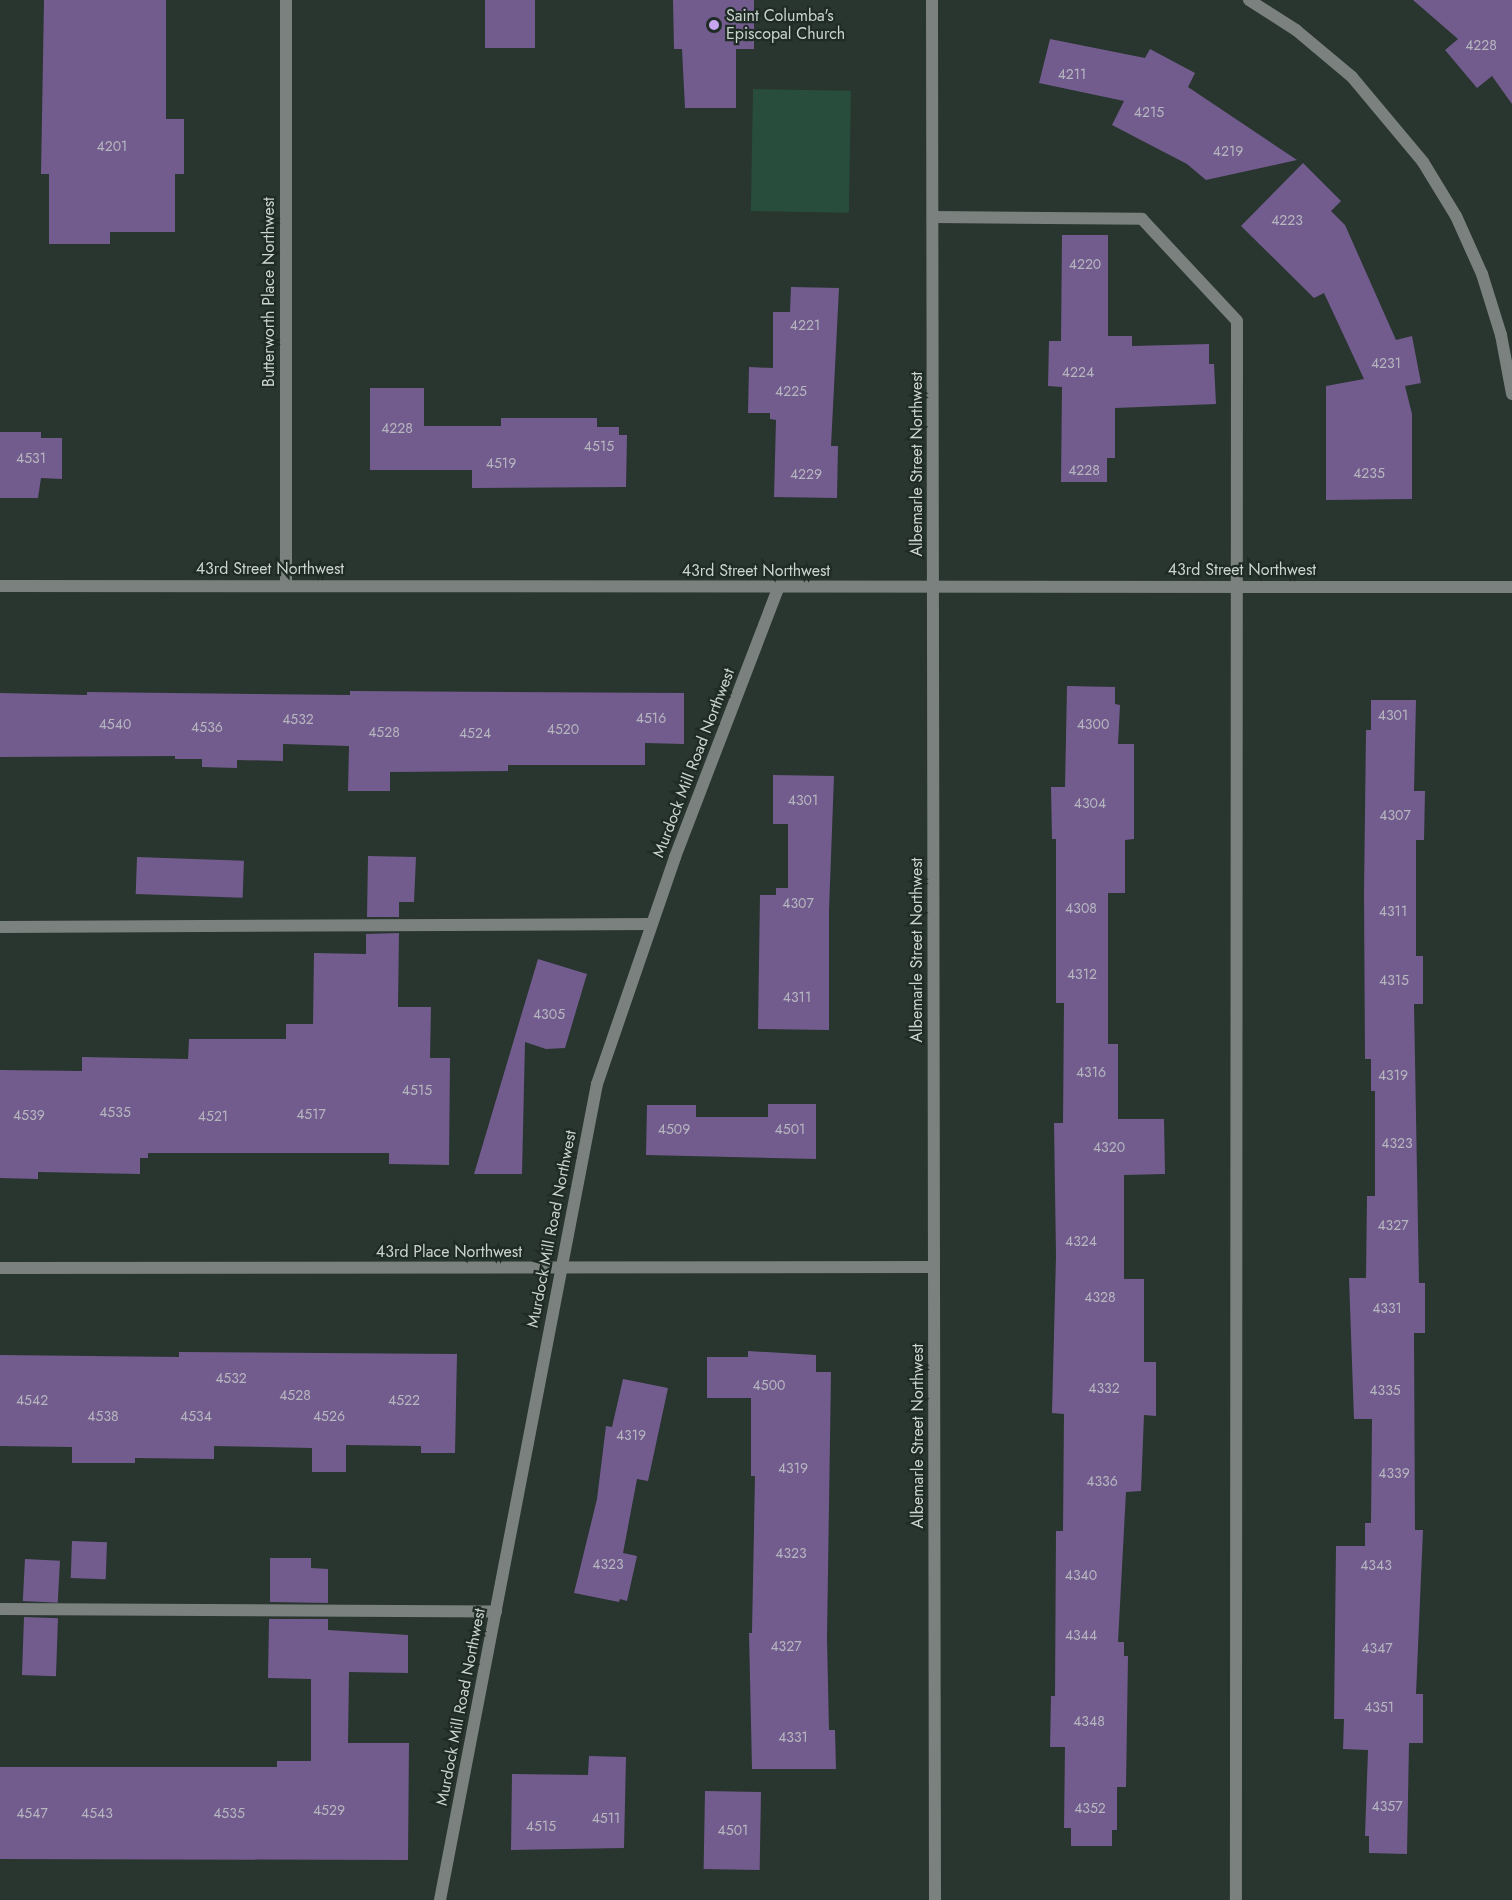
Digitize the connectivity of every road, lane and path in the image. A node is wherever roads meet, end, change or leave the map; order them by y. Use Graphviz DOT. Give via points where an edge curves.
graph roads {
  1 [pos="286,0"];
  2 [pos="932,0"];
  3 [pos="1249,0"];
  4 [pos="933,218"];
  5 [pos="1512,394"];
  6 [pos="286,585"];
  7 [pos="0,586"];
  8 [pos="934,586"];
  9 [pos="1236,586"];
  10 [pos="1512,586"];
  11 [pos="778,588"];
  12 [pos="651,924"];
  13 [pos="0,927"];
  14 [pos="934,1267"];
  15 [pos="0,1268"];
  16 [pos="561,1268"];
  17 [pos="0,1609"];
  18 [pos="496,1612"];
  19 [pos="440,1900"];
  20 [pos="935,1900"];
  21 [pos="1236,1900"];
  1 -- 6 [label="street, Butterworth Place Northwest"];
  2 -- 4 [label="street, Albemarle Street Northwest"];
  3 -- 5 [label="street" via="1296,30 1352,77 1423,162 1456,216 1482,274 1501,335"];
  4 -- 8 [label="street, Albemarle Street Northwest"];
  4 -- 9 [label="street" via="1142,219 1237,321"];
  6 -- 7 [label="street, 43rd Street Northwest"];
  6 -- 11 [label="street, 43rd Street Northwest"];
  8 -- 9 [label="street, 43rd Street Northwest"];
  8 -- 11 [label="street, 43rd Street Northwest"];
  8 -- 14 [label="street, Albemarle Street Northwest"];
  9 -- 10 [label="street, 43rd Street Northwest"];
  9 -- 21 [label="street"];
  11 -- 12 [label="street, Murdock Mill Road Northwest"];
  12 -- 13 [label="street"];
  12 -- 16 [label="street, Murdock Mill Road Northwest" via="597,1084"];
  14 -- 16 [label="street, 43rd Place Northwest"];
  14 -- 20 [label="street, Albemarle Street Northwest"];
  15 -- 16 [label="street, 43rd Place Northwest"];
  16 -- 18 [label="street, Murdock Mill Road Northwest"];
  17 -- 18 [label="street"];
  18 -- 19 [label="street, Murdock Mill Road Northwest"];
}
